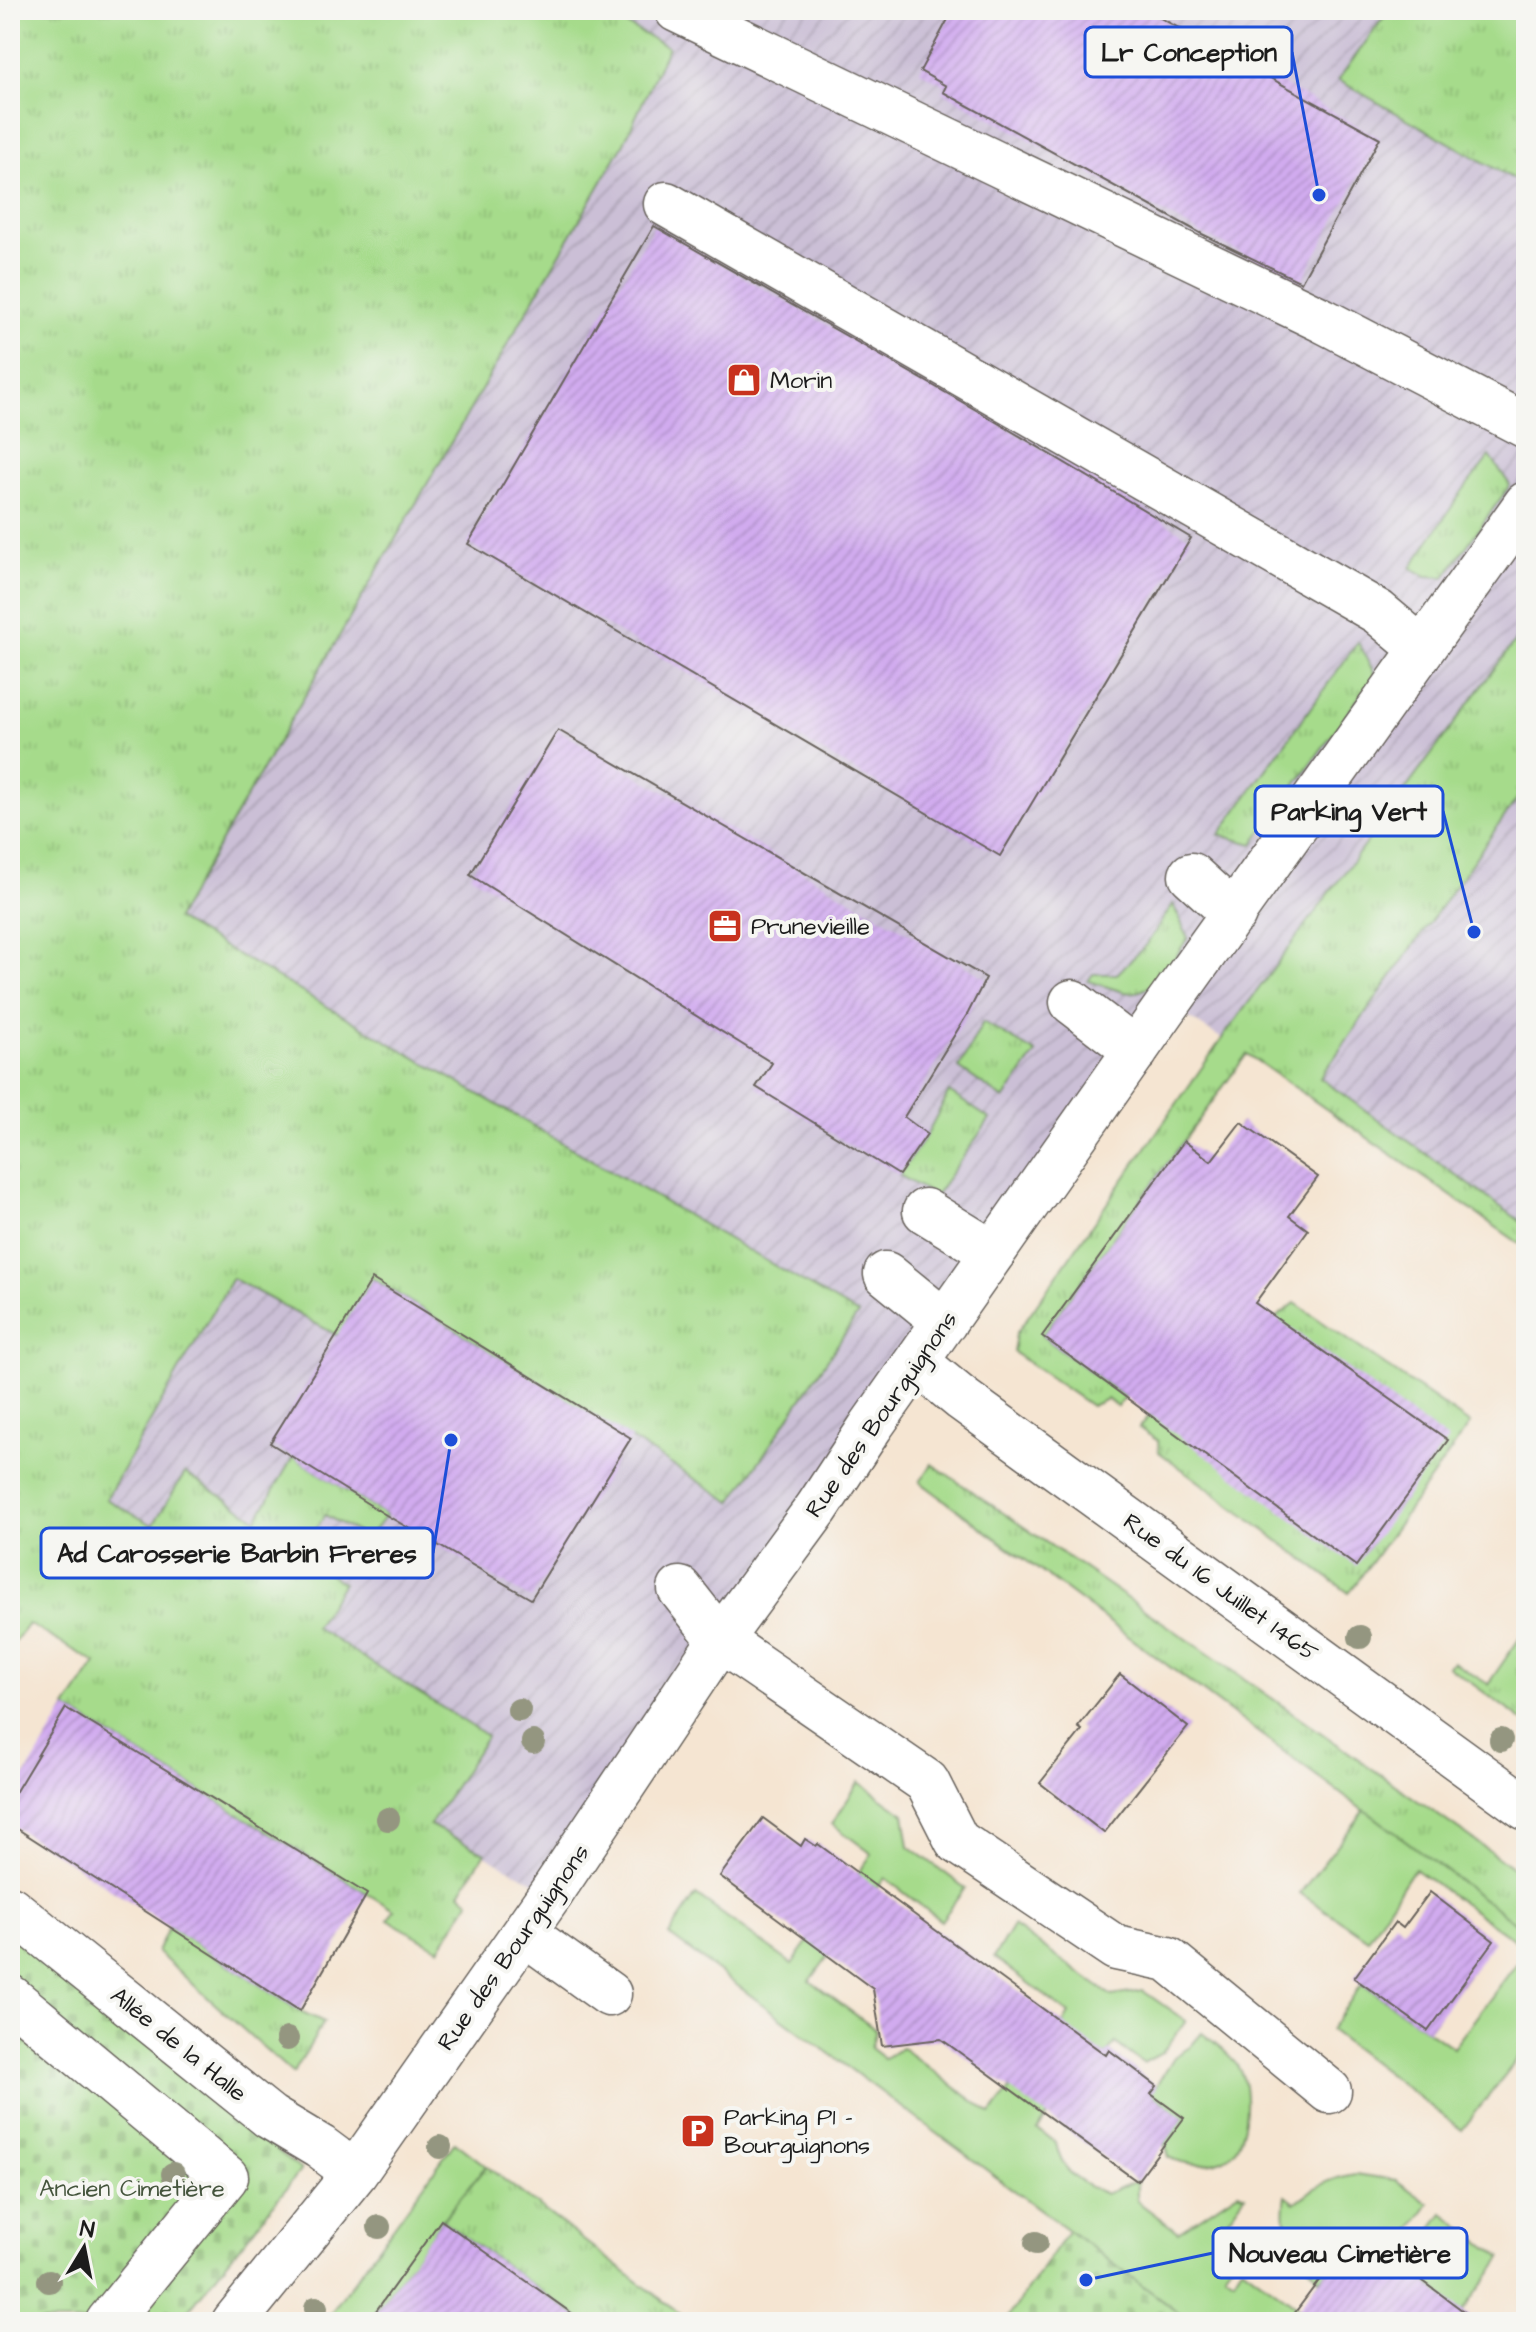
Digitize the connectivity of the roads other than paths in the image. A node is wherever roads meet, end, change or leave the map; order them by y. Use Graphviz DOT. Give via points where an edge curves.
graph roads {
  1 [pos="677,10"];
  2 [pos="666,204"];
  3 [pos="1526,426"];
  4 [pos="1526,504"];
  5 [pos="1422,649"];
  6 [pos="1191,875"];
  7 [pos="1234,914"];
  8 [pos="1072,1002"];
  9 [pos="1136,1051"];
  10 [pos="925,1211"];
  11 [pos="993,1253"];
  12 [pos="886,1274"];
  13 [pos="945,1322"];
  14 [pos="918,1363"];
  15 [pos="680,1589"];
  16 [pos="720,1640"];
  17 [pos="1526,1808"];
  18 [pos="10,1908"];
  19 [pos="524,1933"];
  20 [pos="609,1994"];
  21 [pos="10,1997"];
  22 [pos="1329,2091"];
  23 [pos="355,2173"];
  24 [pos="108,2322"];
  25 [pos="234,2322"];
  1 -- 3 [label="street" via="1322,320"];
  2 -- 5 [label="street" via="1279,573 1378,612"];
  4 -- 5 [label="street, Rue des Bourguignons"];
  5 -- 7 [label="street, Rue des Bourguignons"];
  6 -- 7 [label="street"];
  7 -- 9 [label="street, Rue des Bourguignons"];
  8 -- 9 [label="street"];
  9 -- 11 [label="street, Rue des Bourguignons"];
  10 -- 11 [label="street"];
  11 -- 13 [label="street, Rue des Bourguignons"];
  12 -- 13 [label="street"];
  13 -- 14 [label="street, Rue des Bourguignons"];
  14 -- 16 [label="street, Rue des Bourguignons"];
  14 -- 17 [label="street, Rue du 16 Juillet 1465"];
  15 -- 16 [label="street"];
  16 -- 19 [label="street, Rue des Bourguignons"];
  16 -- 22 [label="street" via="927,1782 957,1841 1116,1948 1168,1959"];
  18 -- 23 [label="street, Allée de la Halle" via="270,2117"];
  19 -- 20 [label="street"];
  19 -- 23 [label="street, Rue des Bourguignons"];
  21 -- 24 [label="street" via="226,2177"];
  23 -- 25 [label="street, Rue des Bourguignons"];
}
